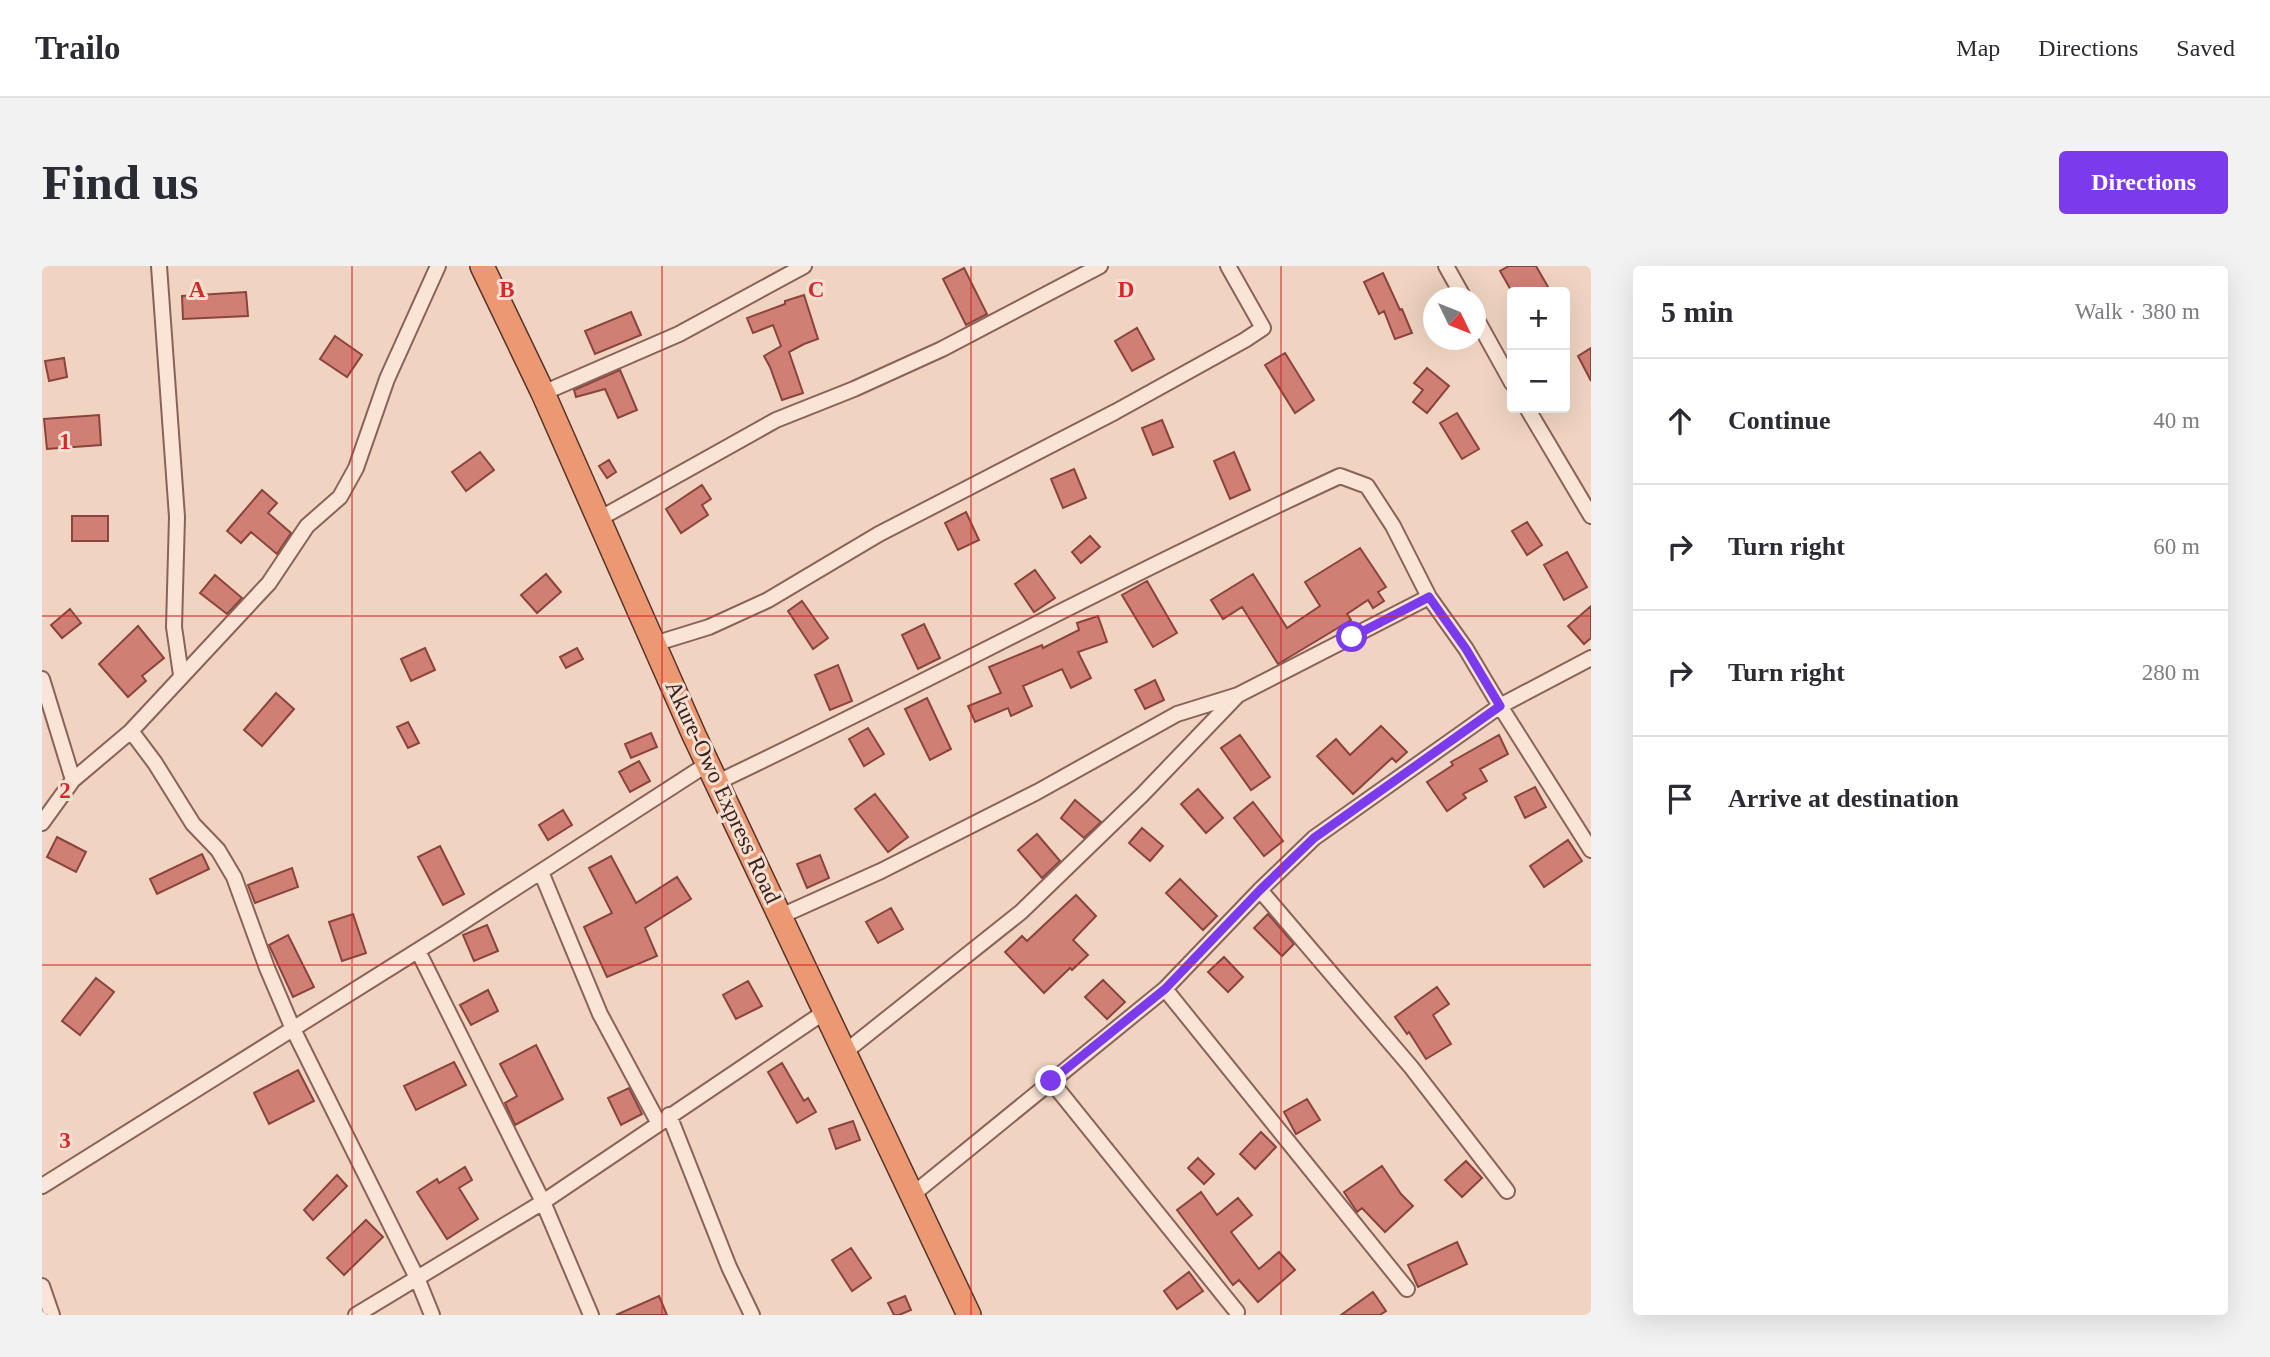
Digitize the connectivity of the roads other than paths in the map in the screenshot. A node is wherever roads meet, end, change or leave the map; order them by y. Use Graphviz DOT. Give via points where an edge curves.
graph roads {
  1 [pos="159,266"];
  2 [pos="438,266"];
  3 [pos="482,266"];
  4 [pos="804,266"];
  5 [pos="1100,266"];
  6 [pos="1228,266"];
  7 [pos="1446,266"];
  8 [pos="1458,287"];
  9 [pos="1486,337"];
  10 [pos="1507,374"];
  11 [pos="543,393"];
  12 [pos="1530,413"];
  13 [pos="1591,516"];
  14 [pos="599,519"];
  15 [pos="1429,597"];
  16 [pos="654,644"];
  17 [pos="1591,658"];
  18 [pos="181,676"];
  19 [pos="42,679"];
  20 [pos="1238,695"];
  21 [pos="1500,706"];
  22 [pos="131,731"];
  23 [pos="714,772"];
  24 [pos="73,780"];
  25 [pos="42,823"];
  26 [pos="1591,850"];
  27 [pos="541,872"];
  28 [pos="1260,890"];
  29 [pos="781,916"];
  30 [pos="418,951"];
  31 [pos="1165,989"];
  32 [pos="825,1011"];
  33 [pos="293,1029"];
  34 [pos="845,1052"];
  35 [pos="1051,1081"];
  36 [pos="664,1119"];
  37 [pos="42,1186"];
  38 [pos="1507,1191"];
  39 [pos="912,1195"];
  40 [pos="543,1202"];
  41 [pos="417,1278"];
  42 [pos="42,1286"];
  43 [pos="1406,1289"];
  44 [pos="1237,1312"];
  45 [pos="52,1315"];
  46 [pos="356,1315"];
  47 [pos="432,1315"];
  48 [pos="592,1315"];
  49 [pos="752,1315"];
  50 [pos="969,1315"];
  1 -- 18 [label="street" via="177,517 174,627"];
  2 -- 18 [label="street" via="340,497 307,526 269,583"];
  3 -- 11 [label="highway, Akure-Owo Express Road"];
  4 -- 11 [label="street" via="679,334"];
  5 -- 14 [label="street" via="942,349 776,419"];
  6 -- 16 [label="street" via="1263,328 1245,340 879,534 768,600 709,627"];
  7 -- 8 [label="street"];
  9 -- 10 [label="street"];
  11 -- 14 [label="highway, Akure-Owo Express Road"];
  12 -- 13 [label="street"];
  14 -- 16 [label="highway, Akure-Owo Express Road"];
  15 -- 20 [label="street"];
  15 -- 21 [label="street"];
  15 -- 23 [label="street" via="1394,526 1367,486 1340,476 1012,638"];
  16 -- 23 [label="highway, Akure-Owo Express Road"];
  17 -- 21 [label="street"];
  18 -- 22 [label="street"];
  19 -- 24 [label="street"];
  20 -- 29 [label="street" via="1177,714 1037,792"];
  20 -- 34 [label="street" via="1021,912"];
  21 -- 26 [label="street"];
  21 -- 28 [label="street" via="1314,838"];
  22 -- 24 [label="street"];
  22 -- 33 [label="street" via="234,877"];
  23 -- 27 [label="street"];
  23 -- 29 [label="highway, Akure-Owo Express Road"];
  24 -- 25 [label="street"];
  27 -- 30 [label="street"];
  27 -- 36 [label="street" via="600,1014"];
  28 -- 31 [label="street"];
  28 -- 38 [label="street" via="1411,1067"];
  29 -- 32 [label="highway, Akure-Owo Express Road"];
  30 -- 33 [label="street"];
  30 -- 40 [label="street"];
  31 -- 35 [label="street"];
  31 -- 43 [label="street"];
  32 -- 34 [label="highway, Akure-Owo Express Road"];
  32 -- 36 [label="street"];
  33 -- 37 [label="street"];
  33 -- 41 [label="street"];
  34 -- 39 [label="highway, Akure-Owo Express Road"];
  35 -- 39 [label="street"];
  35 -- 44 [label="street"];
  36 -- 40 [label="street"];
  36 -- 49 [label="street"];
  39 -- 50 [label="highway, Akure-Owo Express Road"];
  40 -- 41 [label="street"];
  40 -- 48 [label="street"];
  41 -- 46 [label="street"];
  41 -- 47 [label="street"];
  42 -- 45 [label="street"];
}
